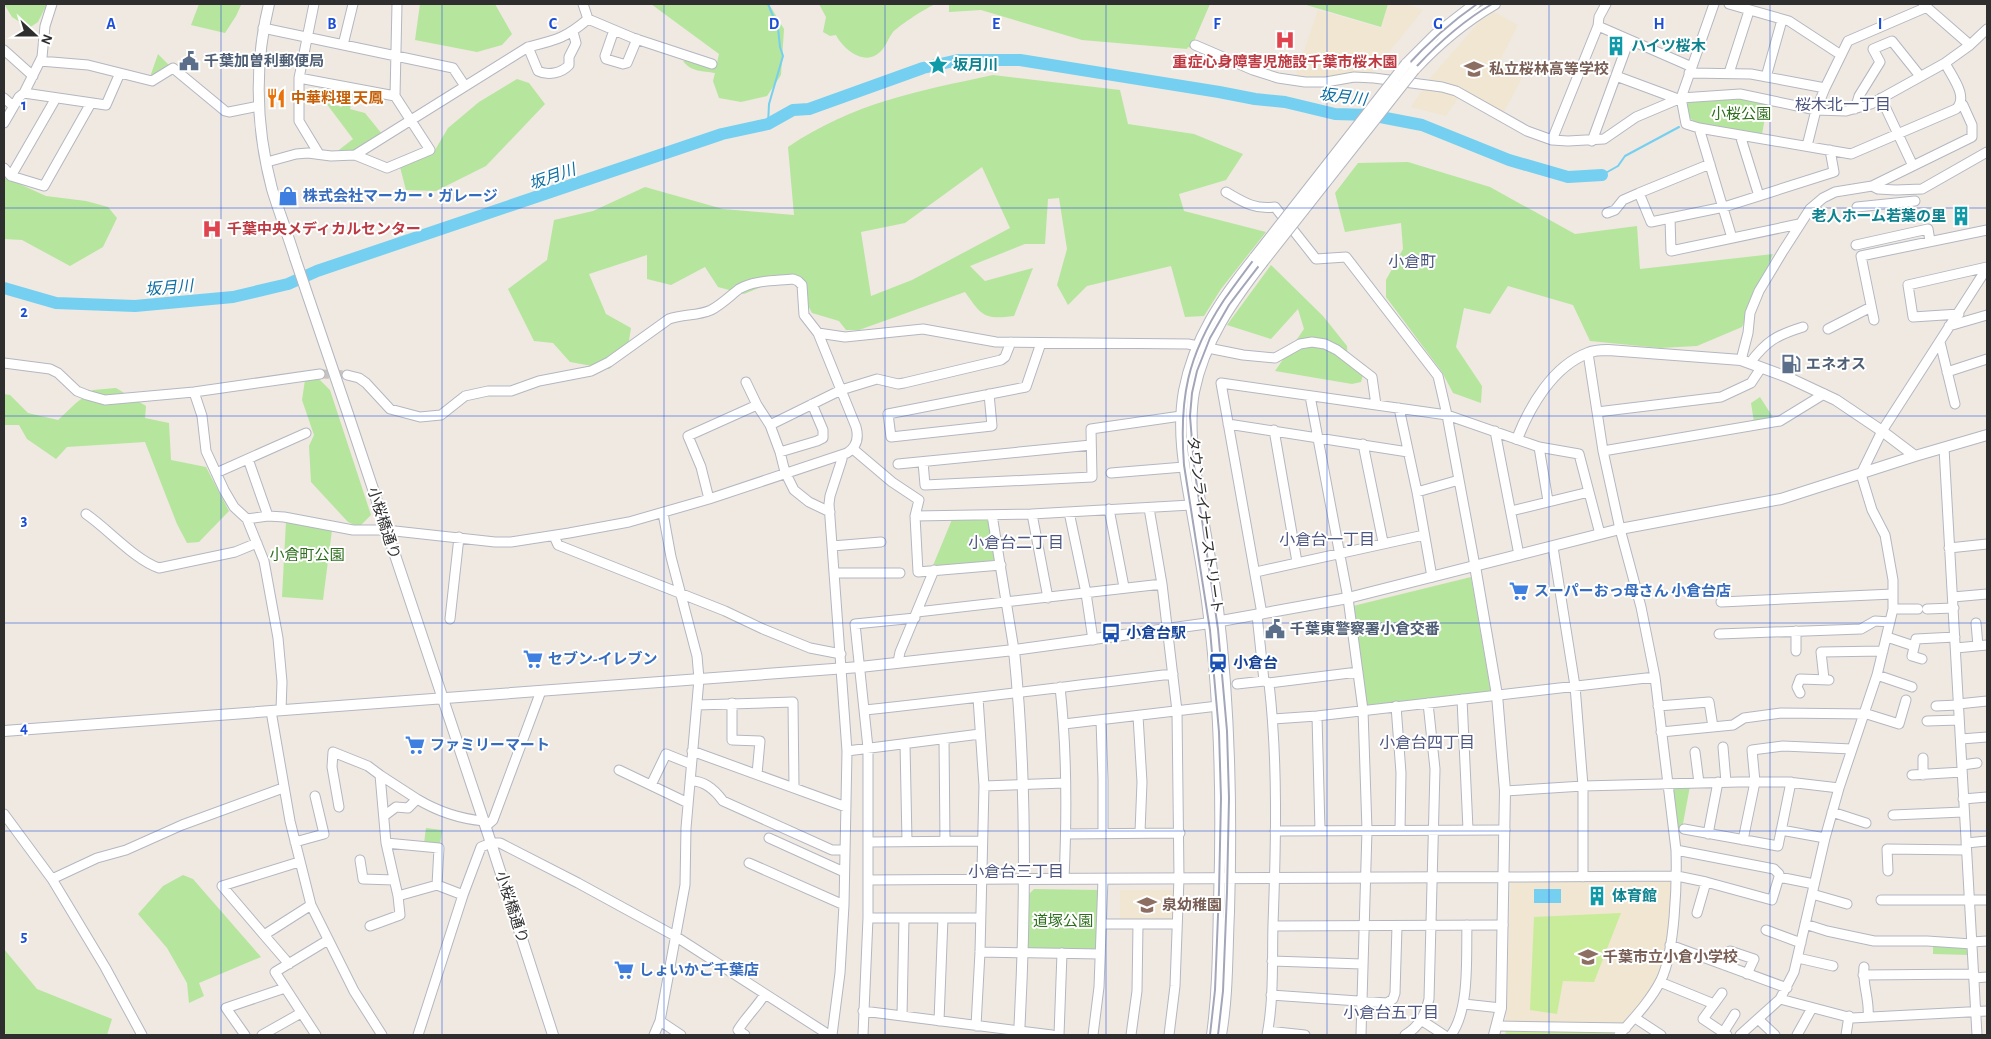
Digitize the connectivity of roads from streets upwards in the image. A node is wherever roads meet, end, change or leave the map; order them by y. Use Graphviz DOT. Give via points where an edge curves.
graph roads {
  1 [pos="52,4"];
  2 [pos="269,4"];
  3 [pos="314,4"];
  4 [pos="354,4"];
  5 [pos="396,4"];
  6 [pos="583,4"];
  7 [pos="1474,4"];
  8 [pos="1494,4"];
  9 [pos="1606,4"];
  10 [pos="1714,4"];
  11 [pos="1729,4"];
  12 [pos="1925,5"];
  13 [pos="1749,11"];
  14 [pos="588,19"];
  15 [pos="1782,20"];
  16 [pos="1598,26"];
  17 [pos="263,28"];
  18 [pos="1987,29"];
  19 [pos="614,30"];
  20 [pos="573,32"];
  21 [pos="306,38"];
  22 [pos="637,39"];
  23 [pos="1630,40"];
  24 [pos="343,45"];
  25 [pos="1195,45"];
  26 [pos="1970,45"];
  27 [pos="528,47"];
  28 [pos="4,50"];
  29 [pos="1841,55"];
  30 [pos="395,57"];
  31 [pos="40,61"];
  32 [pos="712,64"];
  33 [pos="1945,64"];
  34 [pos="1410,67"];
  35 [pos="1690,70"];
  36 [pos="1729,73"];
  37 [pos="120,74"];
  38 [pos="33,76"];
  39 [pos="1616,76"];
  40 [pos="1920,76"];
  41 [pos="1766,77"];
  42 [pos="299,78"];
  43 [pos="465,86"];
  44 [pos="1825,88"];
  45 [pos="24,93"];
  46 [pos="396,96"];
  47 [pos="4,98"];
  48 [pos="56,98"];
  49 [pos="1881,98"];
  50 [pos="1679,99"];
  51 [pos="90,103"];
  52 [pos="1961,104"];
  53 [pos="13,106"];
  54 [pos="258,106"];
  55 [pos="1855,109"];
  56 [pos="1816,110"];
  57 [pos="412,119"];
  58 [pos="4,123"];
  59 [pos="1699,128"];
  60 [pos="1898,134"];
  61 [pos="1740,135"];
  62 [pos="1552,140"];
  63 [pos="1592,141"];
  64 [pos="1808,146"];
  65 [pos="1830,150"];
  66 [pos="1987,152"];
  67 [pos="319,154"];
  68 [pos="355,155"];
  69 [pos="267,162"];
  70 [pos="1710,164"];
  71 [pos="1912,166"];
  72 [pos="4,168"];
  73 [pos="11,176"];
  74 [pos="1872,186"];
  75 [pos="1226,192"];
  76 [pos="1639,193"];
  77 [pos="1759,196"];
  78 [pos="1915,201"];
  79 [pos="1724,207"];
  80 [pos="1857,207"];
  81 [pos="1607,213"];
  82 [pos="1670,218"];
  83 [pos="1800,224"];
  84 [pos="1987,230"];
  85 [pos="1732,238"];
  86 [pos="1930,241"];
  87 [pos="1856,245"];
  88 [pos="1987,268"];
  89 [pos="1871,307"];
  90 [pos="1959,314"];
  91 [pos="1987,315"];
  92 [pos="1874,320"];
  93 [pos="1949,326"];
  94 [pos="1803,327"];
  95 [pos="1828,329"];
  96 [pos="818,333"];
  97 [pos="1011,342"];
  98 [pos="1940,342"];
  99 [pos="1041,343"];
  100 [pos="1202,346"];
  101 [pos="1588,353"];
  102 [pos="1987,359"];
  103 [pos="1745,362"];
  104 [pos="4,364"];
  105 [pos="1761,368"];
  106 [pos="1947,372"];
  107 [pos="320,374"];
  108 [pos="347,375"];
  109 [pos="746,382"];
  110 [pos="841,390"];
  111 [pos="194,392"];
  112 [pos="989,394"];
  113 [pos="1824,394"];
  114 [pos="1310,396"];
  115 [pos="812,404"];
  116 [pos="1955,404"];
  117 [pos="757,405"];
  118 [pos="1376,405"];
  119 [pos="1399,408"];
  120 [pos="1597,412"];
  121 [pos="1447,415"];
  122 [pos="1181,416"];
  123 [pos="1228,424"];
  124 [pos="770,425"];
  125 [pos="1274,430"];
  126 [pos="1494,431"];
  127 [pos="1882,431"];
  128 [pos="306,433"];
  129 [pos="1987,435"];
  130 [pos="1318,437"];
  131 [pos="1518,439"];
  132 [pos="1363,444"];
  133 [pos="1091,445"];
  134 [pos="1539,447"];
  135 [pos="1944,448"];
  136 [pos="853,450"];
  137 [pos="1604,451"];
  138 [pos="780,452"];
  139 [pos="1408,452"];
  140 [pos="842,455"];
  141 [pos="1915,456"];
  142 [pos="248,459"];
  143 [pos="923,462"];
  144 [pos="898,464"];
  145 [pos="1184,468"];
  146 [pos="785,472"];
  147 [pos="216,473"];
  148 [pos="1111,473"];
  149 [pos="1861,474"];
  150 [pos="1459,480"];
  151 [pos="1417,492"];
  152 [pos="1589,492"];
  153 [pos="709,499"];
  154 [pos="1548,501"];
  155 [pos="1191,505"];
  156 [pos="1149,508"];
  157 [pos="1110,510"];
  158 [pos="1511,511"];
  159 [pos="830,512"];
  160 [pos="1069,512"];
  161 [pos="663,513"];
  162 [pos="86,514"];
  163 [pos="1032,514"];
  164 [pos="992,515"];
  165 [pos="268,516"];
  166 [pos="915,516"];
  167 [pos="246,519"];
  168 [pos="1620,529"];
  169 [pos="386,530"];
  170 [pos="1424,534"];
  171 [pos="1600,534"];
  172 [pos="554,536"];
  173 [pos="459,537"];
  174 [pos="881,542"];
  175 [pos="1383,542"];
  176 [pos="258,543"];
  177 [pos="1987,544"];
  178 [pos="832,546"];
  179 [pos="1553,547"];
  180 [pos="1949,548"];
  181 [pos="1339,553"];
  182 [pos="1519,555"];
  183 [pos="1297,562"];
  184 [pos="1001,565"];
  185 [pos="1476,566"];
  186 [pos="934,570"];
  187 [pos="900,572"];
  188 [pos="1256,572"];
  189 [pos="834,573"];
  190 [pos="1432,577"];
  191 [pos="1162,584"];
  192 [pos="1124,587"];
  193 [pos="681,593"];
  194 [pos="1086,593"];
  195 [pos="1893,594"];
  196 [pos="1987,594"];
  197 [pos="1953,597"];
  198 [pos="1048,598"];
  199 [pos="1348,598"];
  200 [pos="1007,602"];
  201 [pos="1722,602"];
  202 [pos="1954,608"];
  203 [pos="1893,609"];
  204 [pos="916,615"];
  205 [pos="1259,615"];
  206 [pos="450,619"];
  207 [pos="1890,622"];
  208 [pos="1214,623"];
  209 [pos="1976,623"];
  210 [pos="1168,629"];
  211 [pos="1796,631"];
  212 [pos="1719,634"];
  213 [pos="1887,637"];
  214 [pos="1955,637"];
  215 [pos="1093,640"];
  216 [pos="1987,645"];
  217 [pos="1914,646"];
  218 [pos="1978,646"];
  219 [pos="1956,648"];
  220 [pos="1014,650"];
  221 [pos="1796,651"];
  222 [pos="1883,651"];
  223 [pos="841,654"];
  224 [pos="1922,659"];
  225 [pos="898,662"];
  226 [pos="860,667"];
  227 [pos="842,668"];
  228 [pos="1358,672"];
  229 [pos="1173,674"];
  230 [pos="1877,675"];
  231 [pos="1655,677"];
  232 [pos="699,679"];
  233 [pos="1266,682"];
  234 [pos="1237,684"];
  235 [pos="1575,686"];
  236 [pos="1060,687"];
  237 [pos="1912,687"];
  238 [pos="541,691"];
  239 [pos="1018,692"];
  240 [pos="1800,693"];
  241 [pos="1497,695"];
  242 [pos="442,698"];
  243 [pos="978,698"];
  244 [pos="1462,699"];
  245 [pos="1906,700"];
  246 [pos="1987,701"];
  247 [pos="732,703"];
  248 [pos="1428,703"];
  249 [pos="1958,704"];
  250 [pos="697,705"];
  251 [pos="1218,706"];
  252 [pos="1396,706"];
  253 [pos="1658,706"];
  254 [pos="1936,706"];
  255 [pos="276,710"];
  256 [pos="865,710"];
  257 [pos="1363,710"];
  258 [pos="1177,711"];
  259 [pos="1863,714"];
  260 [pos="1138,716"];
  261 [pos="1317,716"];
  262 [pos="1273,719"];
  263 [pos="1101,720"];
  264 [pos="1959,720"];
  265 [pos="1927,721"];
  266 [pos="1064,724"];
  267 [pos="1713,727"];
  268 [pos="4,731"];
  269 [pos="1661,732"];
  270 [pos="980,734"];
  271 [pos="1987,737"];
  272 [pos="944,740"];
  273 [pos="1961,740"];
  274 [pos="905,744"];
  275 [pos="868,748"];
  276 [pos="1723,748"];
  277 [pos="1852,749"];
  278 [pos="692,751"];
  279 [pos="847,751"];
  280 [pos="1695,752"];
  281 [pos="1923,758"];
  282 [pos="1977,763"];
  283 [pos="691,764"];
  284 [pos="1962,768"];
  285 [pos="619,770"];
  286 [pos="757,774"];
  287 [pos="380,775"];
  288 [pos="1912,775"];
  289 [pos="1923,775"];
  290 [pos="690,781"];
  291 [pos="1722,782"];
  292 [pos="1755,782"];
  293 [pos="1791,782"];
  294 [pos="1065,783"];
  295 [pos="1699,783"];
  296 [pos="1668,784"];
  297 [pos="650,785"];
  298 [pos="1024,785"];
  299 [pos="984,786"];
  300 [pos="1583,786"];
  301 [pos="794,787"];
  302 [pos="283,788"];
  303 [pos="1838,788"];
  304 [pos="1505,790"];
  305 [pos="315,796"];
  306 [pos="1987,797"];
  307 [pos="417,799"];
  308 [pos="1963,799"];
  309 [pos="688,803"];
  310 [pos="339,806"];
  311 [pos="846,807"];
  312 [pos="1832,812"];
  313 [pos="1963,812"];
  314 [pos="4,814"];
  315 [pos="1893,815"];
  316 [pos="384,816"];
  317 [pos="485,823"];
  318 [pos="1866,824"];
  319 [pos="1468,829"];
  320 [pos="1684,829"];
  321 [pos="1320,830"];
  322 [pos="1367,830"];
  323 [pos="1400,830"];
  324 [pos="1505,830"];
  325 [pos="1782,830"];
  326 [pos="1275,831"];
  327 [pos="1434,831"];
  328 [pos="1140,832"];
  329 [pos="1103,833"];
  330 [pos="1180,833"];
  331 [pos="1066,834"];
  332 [pos="1708,834"];
  333 [pos="769,838"];
  334 [pos="1825,838"];
  335 [pos="1743,840"];
  336 [pos="907,841"];
  337 [pos="945,841"];
  338 [pos="982,841"];
  339 [pos="1987,841"];
  340 [pos="294,842"];
  341 [pos="491,842"];
  342 [pos="869,842"];
  343 [pos="386,843"];
  344 [pos="1966,847"];
  345 [pos="845,850"];
  346 [pos="1676,850"];
  347 [pos="360,860"];
  348 [pos="299,862"];
  349 [pos="749,863"];
  350 [pos="1888,871"];
  351 [pos="844,872"];
  352 [pos="1677,876"];
  353 [pos="1505,877"];
  354 [pos="1583,877"];
  355 [pos="1779,877"];
  356 [pos="1179,878"];
  357 [pos="1225,878"];
  358 [pos="1275,878"];
  359 [pos="1365,878"];
  360 [pos="1433,878"];
  361 [pos="52,879"];
  362 [pos="982,879"];
  363 [pos="1024,879"];
  364 [pos="1064,879"];
  365 [pos="1103,879"];
  366 [pos="394,880"];
  367 [pos="868,880"];
  368 [pos="1706,882"];
  369 [pos="1814,884"];
  370 [pos="437,885"];
  371 [pos="1812,894"];
  372 [pos="463,895"];
  373 [pos="398,896"];
  374 [pos="1881,900"];
  375 [pos="1987,900"];
  376 [pos="1969,901"];
  377 [pos="1847,904"];
  378 [pos="311,905"];
  379 [pos="844,905"];
  380 [pos="1697,913"];
  381 [pos="868,918"];
  382 [pos="904,918"];
  383 [pos="943,918"];
  384 [pos="980,918"];
  385 [pos="1102,924"];
  386 [pos="1176,924"];
  387 [pos="1805,924"];
  388 [pos="1138,925"];
  389 [pos="1431,925"];
  390 [pos="1467,925"];
  391 [pos="1503,925"];
  392 [pos="370,926"];
  393 [pos="1273,926"];
  394 [pos="1397,926"];
  395 [pos="1364,927"];
  396 [pos="1766,930"];
  397 [pos="264,935"];
  398 [pos="675,936"];
  399 [pos="328,940"];
  400 [pos="1987,941"];
  401 [pos="1801,943"];
  402 [pos="1972,943"];
  403 [pos="1670,945"];
  404 [pos="980,952"];
  405 [pos="1021,952"];
  406 [pos="1062,953"];
  407 [pos="1100,954"];
  408 [pos="1798,958"];
  409 [pos="1272,961"];
  410 [pos="289,964"];
  411 [pos="1362,964"];
  412 [pos="1724,965"];
  413 [pos="1833,966"];
  414 [pos="1747,974"];
  415 [pos="1974,976"];
  416 [pos="1987,977"];
  417 [pos="1660,982"];
  418 [pos="285,988"];
  419 [pos="1787,988"];
  420 [pos="1722,993"];
  421 [pos="765,994"];
  422 [pos="1271,994"];
  423 [pos="1780,1000"];
  424 [pos="1362,1003"];
  425 [pos="1464,1004"];
  426 [pos="1714,1004"];
  427 [pos="1501,1008"];
  428 [pos="1812,1008"];
  429 [pos="863,1011"];
  430 [pos="1976,1012"];
  431 [pos="1987,1012"];
  432 [pos="301,1013"];
  433 [pos="1735,1014"];
  434 [pos="902,1016"];
  435 [pos="1849,1016"];
  436 [pos="1868,1017"];
  437 [pos="1635,1018"];
  438 [pos="1758,1019"];
  439 [pos="1422,1020"];
  440 [pos="660,1021"];
  441 [pos="939,1021"];
  442 [pos="976,1026"];
  443 [pos="1495,1031"];
  444 [pos="275,1032"];
  445 [pos="1623,1032"];
  446 [pos="1019,1033"];
  447 [pos="1267,1033"];
  448 [pos="1725,1034"];
  449 [pos="142,1035"];
  450 [pos="245,1035"];
  451 [pos="262,1035"];
  452 [pos="316,1035"];
  453 [pos="382,1035"];
  454 [pos="418,1035"];
  455 [pos="553,1035"];
  456 [pos="654,1035"];
  457 [pos="681,1035"];
  458 [pos="745,1035"];
  459 [pos="831,1035"];
  460 [pos="863,1035"];
  461 [pos="1052,1035"];
  462 [pos="1059,1035"];
  463 [pos="1092,1035"];
  464 [pos="1131,1035"];
  465 [pos="1169,1035"];
  466 [pos="1212,1035"];
  467 [pos="1221,1035"];
  468 [pos="1305,1035"];
  469 [pos="1361,1035"];
  470 [pos="1405,1035"];
  471 [pos="1444,1035"];
  472 [pos="1451,1035"];
  473 [pos="1661,1035"];
  474 [pos="1740,1035"];
  475 [pos="1775,1035"];
  476 [pos="1797,1035"];
  477 [pos="1846,1035"];
  478 [pos="1977,1035"];
  1 -- 31 [label="street"];
  2 -- 17 [label="street, 小桜橋通り"];
  3 -- 21 [label="street"];
  4 -- 24 [label="street"];
  5 -- 30 [label="street"];
  6 -- 14 [label="street"];
  7 -- 34 [label="street, タウンライナーストリート" via="1435,34"];
  8 -- 34 [label="street, タウンライナーストリート"];
  9 -- 16 [label="street"];
  10 -- 35 [label="street"];
  11 -- 13 [label="street"];
  12 -- 26 [label="street"];
  12 -- 29 [label="street" via="1848,41"];
  13 -- 15 [label="street"];
  13 -- 36 [label="street"];
  14 -- 19 [label="street"];
  14 -- 20 [label="street"];
  15 -- 29 [label="street"];
  15 -- 41 [label="street"];
  16 -- 23 [label="street"];
  16 -- 62 [label="street"];
  17 -- 21 [label="street"];
  17 -- 54 [label="street, 小桜橋通り"];
  18 -- 26 [label="street"];
  19 -- 22 [label="street"];
  19 -- 22 [label="street" via="606,59 627,63"];
  20 -- 27 [label="street" via="559,40"];
  20 -- 27 [label="street" via="576,43 569,57 570,65 565,70 544,74 538,71"];
  21 -- 24 [label="street"];
  21 -- 42 [label="street"];
  22 -- 32 [label="street"];
  23 -- 35 [label="street"];
  23 -- 39 [label="street"];
  24 -- 30 [label="street"];
  25 -- 62 [label="street" via="1278,78 1326,82 1354,77 1442,87 1456,91 1527,131"];
  26 -- 33 [label="street"];
  27 -- 43 [label="street"];
  28 -- 38 [label="street"];
  29 -- 44 [label="street"];
  30 -- 43 [label="street" via="453,68"];
  30 -- 46 [label="street"];
  31 -- 37 [label="street" via="88,65"];
  31 -- 38 [label="street"];
  33 -- 40 [label="street"];
  33 -- 52 [label="street" via="1962,97"];
  34 -- 100 [label="street, タウンライナーストリート, bridge" via="1259,260 1222,299"];
  35 -- 36 [label="street"];
  35 -- 50 [label="street"];
  36 -- 41 [label="street"];
  37 -- 51 [label="street" via="106,105"];
  37 -- 54 [label="street" via="152,81 173,68 224,111"];
  38 -- 45 [label="street"];
  39 -- 50 [label="street"];
  39 -- 63 [label="street"];
  40 -- 49 [label="street"];
  40 -- 55 [label="street" via="1892,41 1873,49 1880,62 1859,96"];
  41 -- 44 [label="street"];
  42 -- 46 [label="street"];
  42 -- 67 [label="street" via="299,121"];
  43 -- 57 [label="street"];
  44 -- 56 [label="street"];
  45 -- 48 [label="street"];
  45 -- 53 [label="street"];
  46 -- 57 [label="street"];
  47 -- 53 [label="street"];
  48 -- 51 [label="street"];
  48 -- 73 [label="street"];
  49 -- 55 [label="street"];
  49 -- 60 [label="street"];
  50 -- 56 [label="street" via="1740,94"];
  50 -- 59 [label="street" via="1686,124"];
  50 -- 63 [label="street" via="1636,117 1604,139"];
  51 -- 73 [label="street" via="44,186"];
  52 -- 60 [label="street"];
  52 -- 71 [label="street" via="1972,126 1972,137"];
  53 -- 58 [label="street"];
  54 -- 69 [label="street, 小桜橋通り"];
  55 -- 56 [label="street"];
  56 -- 64 [label="street"];
  57 -- 68 [label="street"];
  57 -- 68 [label="street" via="430,150 387,168"];
  59 -- 61 [label="street"];
  59 -- 70 [label="street"];
  60 -- 65 [label="street" via="1852,154"];
  60 -- 71 [label="street"];
  61 -- 64 [label="street"];
  61 -- 77 [label="street"];
  62 -- 63 [label="street"];
  64 -- 65 [label="street"];
  65 -- 77 [label="street" via="1834,172"];
  66 -- 74 [label="street" via="1922,189 1878,189"];
  67 -- 68 [label="street"];
  67 -- 69 [label="street" via="296,154"];
  69 -- 169 [label="street, 小桜橋通り, bridge" via="272,188"];
  70 -- 76 [label="street"];
  70 -- 79 [label="street"];
  71 -- 74 [label="street"];
  72 -- 73 [label="street"];
  74 -- 83 [label="street" via="1835,192 1823,198"];
  75 -- 121 [label="street" via="1246,205 1274,207 1316,259 1346,257 1438,376"];
  76 -- 81 [label="street" via="1623,200 1615,210"];
  76 -- 82 [label="street" via="1651,222"];
  77 -- 79 [label="street"];
  78 -- 80 [label="street"];
  79 -- 82 [label="street"];
  79 -- 85 [label="street"];
  82 -- 85 [label="street" via="1672,251"];
  83 -- 85 [label="street"];
  83 -- 103 [label="street" via="1759,291 1750,313"];
  84 -- 86 [label="street"];
  86 -- 87 [label="street" via="1928,229"];
  86 -- 89 [label="street" via="1861,256"];
  88 -- 90 [label="street"];
  88 -- 90 [label="street" via="1908,285 1913,317"];
  89 -- 92 [label="street"];
  89 -- 95 [label="street"];
  90 -- 93 [label="street"];
  91 -- 93 [label="street"];
  93 -- 98 [label="street"];
  94 -- 103 [label="street" via="1776,336"];
  96 -- 97 [label="street" via="845,337 923,329"];
  96 -- 108 [label="street" via="804,315 802,285 793,279 752,284 741,288 712,310 669,319 591,371 539,381 511,391 465,396 441,415 420,417 390,409 366,383"];
  96 -- 110 [label="street"];
  97 -- 99 [label="street"];
  97 -- 110 [label="street" via="1006,357 1001,360 904,383 877,379"];
  98 -- 106 [label="street"];
  98 -- 127 [label="street"];
  99 -- 100 [label="street"];
  99 -- 112 [label="street" via="1026,387"];
  100 -- 118 [label="street" via="1275,358 1300,344 1326,344 1372,377"];
  100 -- 122 [label="street, タウンライナーストリート" via="1184,391"];
  100 -- 208 [label="street, タウンライナーストリート" via="1194,393 1192,440"];
  101 -- 103 [label="street" via="1608,350"];
  101 -- 120 [label="street"];
  101 -- 131 [label="street" via="1543,389"];
  102 -- 106 [label="street"];
  103 -- 105 [label="street"];
  104 -- 111 [label="street" via="50,369 58,372 77,391 105,400"];
  105 -- 113 [label="street"];
  105 -- 120 [label="street" via="1750,382 1721,397"];
  106 -- 116 [label="street"];
  107 -- 111 [label="street"];
  109 -- 117 [label="street"];
  110 -- 115 [label="street"];
  110 -- 136 [label="street" via="858,434"];
  111 -- 147 [label="street" via="202,416 206,451"];
  112 -- 112 [label="street" via="992,426 891,437 888,414"];
  113 -- 127 [label="street"];
  113 -- 137 [label="street" via="1780,421"];
  114 -- 118 [label="street"];
  114 -- 123 [label="street" via="1221,383"];
  114 -- 130 [label="street"];
  115 -- 124 [label="street"];
  115 -- 138 [label="street" via="824,430 823,438"];
  117 -- 124 [label="street"];
  117 -- 153 [label="street" via="688,436 701,467"];
  118 -- 119 [label="street"];
  119 -- 121 [label="street"];
  119 -- 139 [label="street"];
  120 -- 137 [label="street"];
  121 -- 126 [label="street"];
  121 -- 150 [label="street"];
  122 -- 133 [label="street" via="1091,429"];
  122 -- 145 [label="street, タウンライナーストリート"];
  123 -- 125 [label="street"];
  123 -- 188 [label="street"];
  124 -- 138 [label="street"];
  125 -- 130 [label="street"];
  125 -- 183 [label="street"];
  126 -- 131 [label="street"];
  126 -- 158 [label="street"];
  127 -- 141 [label="street"];
  127 -- 149 [label="street"];
  128 -- 142 [label="street"];
  129 -- 135 [label="street"];
  130 -- 132 [label="street"];
  130 -- 181 [label="street"];
  131 -- 134 [label="street"];
  132 -- 139 [label="street"];
  132 -- 175 [label="street"];
  133 -- 143 [label="street"];
  133 -- 143 [label="street" via="1092,477 925,484"];
  134 -- 152 [label="street" via="1580,454"];
  134 -- 154 [label="street"];
  135 -- 141 [label="street"];
  135 -- 180 [label="street"];
  136 -- 140 [label="street"];
  136 -- 166 [label="street" via="918,500"];
  137 -- 168 [label="street"];
  138 -- 146 [label="street"];
  139 -- 151 [label="street"];
  140 -- 146 [label="street"];
  140 -- 159 [label="street" via="830,496"];
  141 -- 149 [label="street"];
  142 -- 147 [label="street"];
  142 -- 165 [label="street"];
  143 -- 144 [label="street"];
  145 -- 148 [label="street"];
  145 -- 155 [label="street, タウンライナーストリート"];
  146 -- 153 [label="street"];
  146 -- 159 [label="street" via="794,490"];
  147 -- 167 [label="street" via="234,507"];
  149 -- 168 [label="street" via="1781,499"];
  149 -- 195 [label="street" via="1872,510 1886,535"];
  150 -- 151 [label="street"];
  150 -- 185 [label="street"];
  151 -- 170 [label="street"];
  152 -- 154 [label="street"];
  152 -- 171 [label="street"];
  153 -- 161 [label="street"];
  154 -- 158 [label="street"];
  155 -- 156 [label="street"];
  155 -- 208 [label="street, タウンライナーストリート"];
  156 -- 157 [label="street"];
  156 -- 191 [label="street"];
  157 -- 160 [label="street"];
  157 -- 192 [label="street"];
  158 -- 182 [label="street"];
  159 -- 178 [label="street"];
  160 -- 163 [label="street"];
  160 -- 194 [label="street"];
  161 -- 172 [label="street"];
  161 -- 193 [label="street"];
  162 -- 176 [label="street" via="148,564 159,568 235,552"];
  163 -- 164 [label="street"];
  163 -- 198 [label="street"];
  164 -- 166 [label="street"];
  164 -- 184 [label="street"];
  165 -- 167 [label="street"];
  165 -- 169 [label="street" via="353,530"];
  166 -- 186 [label="street" via="918,572"];
  167 -- 176 [label="street"];
  168 -- 171 [label="street"];
  168 -- 231 [label="street"];
  169 -- 173 [label="street"];
  169 -- 242 [label="street, 小桜橋通り"];
  170 -- 175 [label="street"];
  170 -- 190 [label="street"];
  171 -- 179 [label="street"];
  172 -- 173 [label="street" via="511,542"];
  172 -- 193 [label="street" via="558,545"];
  173 -- 206 [label="street"];
  174 -- 178 [label="street"];
  175 -- 181 [label="street"];
  176 -- 255 [label="street" via="278,638 282,682"];
  177 -- 180 [label="street"];
  178 -- 189 [label="street"];
  179 -- 182 [label="street"];
  179 -- 235 [label="street"];
  180 -- 197 [label="street"];
  181 -- 183 [label="street"];
  181 -- 199 [label="street"];
  182 -- 185 [label="street"];
  183 -- 188 [label="street"];
  184 -- 186 [label="street"];
  184 -- 200 [label="street"];
  185 -- 190 [label="street"];
  185 -- 241 [label="street"];
  186 -- 204 [label="street"];
  187 -- 189 [label="street"];
  188 -- 205 [label="street"];
  189 -- 223 [label="street"];
  190 -- 199 [label="street"];
  191 -- 192 [label="street"];
  191 -- 210 [label="street"];
  192 -- 194 [label="street"];
  193 -- 223 [label="street" via="810,648"];
  193 -- 232 [label="street" via="697,656"];
  194 -- 198 [label="street"];
  194 -- 215 [label="street"];
  195 -- 201 [label="street"];
  195 -- 203 [label="street"];
  196 -- 197 [label="street"];
  197 -- 202 [label="street"];
  198 -- 200 [label="street"];
  199 -- 205 [label="street"];
  199 -- 228 [label="street"];
  200 -- 204 [label="street"];
  200 -- 220 [label="street"];
  202 -- 203 [label="street"];
  202 -- 214 [label="street"];
  203 -- 207 [label="street"];
  204 -- 225 [label="street"];
  204 -- 226 [label="street" via="855,624"];
  205 -- 208 [label="street"];
  205 -- 233 [label="street"];
  207 -- 211 [label="street" via="1875,621 1862,629"];
  207 -- 213 [label="street"];
  208 -- 210 [label="street"];
  208 -- 251 [label="street, タウンライナーストリート"];
  208 -- 357 [label="street, タウンライナーストリート" via="1229,731"];
  209 -- 218 [label="street"];
  210 -- 215 [label="street"];
  210 -- 229 [label="street"];
  211 -- 212 [label="street"];
  211 -- 221 [label="street"];
  213 -- 217 [label="street"];
  213 -- 222 [label="street"];
  214 -- 217 [label="street" via="1916,640"];
  214 -- 219 [label="street"];
  215 -- 220 [label="street"];
  216 -- 218 [label="street"];
  217 -- 224 [label="street" via="1912,656"];
  218 -- 219 [label="street"];
  219 -- 249 [label="street"];
  220 -- 225 [label="street"];
  220 -- 239 [label="street"];
  222 -- 230 [label="street"];
  222 -- 240 [label="street" via="1821,652 1827,679 1800,679 1797,684"];
  223 -- 227 [label="street"];
  225 -- 226 [label="street"];
  226 -- 227 [label="street"];
  226 -- 256 [label="street"];
  227 -- 232 [label="street"];
  227 -- 279 [label="street"];
  228 -- 233 [label="street"];
  228 -- 257 [label="street"];
  229 -- 236 [label="street"];
  229 -- 258 [label="street"];
  230 -- 237 [label="street"];
  230 -- 259 [label="street"];
  231 -- 235 [label="street"];
  231 -- 253 [label="street"];
  232 -- 238 [label="street"];
  232 -- 250 [label="street"];
  233 -- 234 [label="street"];
  233 -- 262 [label="street"];
  235 -- 241 [label="street"];
  235 -- 300 [label="street"];
  236 -- 239 [label="street"];
  236 -- 266 [label="street"];
  238 -- 242 [label="street"];
  238 -- 317 [label="street" via="493,820"];
  239 -- 243 [label="street"];
  239 -- 298 [label="street"];
  241 -- 244 [label="street"];
  241 -- 304 [label="street"];
  242 -- 255 [label="street"];
  242 -- 317 [label="street, 小桜橋通り"];
  243 -- 256 [label="street"];
  243 -- 270 [label="street"];
  244 -- 248 [label="street"];
  244 -- 319 [label="street"];
  245 -- 259 [label="street" via="1900,724"];
  246 -- 249 [label="street"];
  247 -- 250 [label="street"];
  247 -- 286 [label="street" via="732,740 760,741"];
  247 -- 301 [label="street" via="793,702"];
  248 -- 252 [label="street"];
  248 -- 327 [label="street" via="1435,769"];
  249 -- 254 [label="street"];
  249 -- 264 [label="street"];
  250 -- 278 [label="street"];
  251 -- 258 [label="street"];
  251 -- 357 [label="street, タウンライナーストリート"];
  252 -- 257 [label="street"];
  252 -- 323 [label="street" via="1401,773"];
  253 -- 267 [label="street" via="1709,702"];
  253 -- 269 [label="street"];
  255 -- 268 [label="street"];
  255 -- 302 [label="street"];
  256 -- 275 [label="street"];
  257 -- 261 [label="street"];
  257 -- 322 [label="street"];
  258 -- 260 [label="street"];
  258 -- 330 [label="street"];
  259 -- 267 [label="street" via="1782,713 1744,718 1733,725"];
  259 -- 277 [label="street"];
  260 -- 263 [label="street"];
  260 -- 328 [label="street" via="1142,782"];
  261 -- 262 [label="street"];
  261 -- 321 [label="street"];
  262 -- 326 [label="street"];
  263 -- 266 [label="street"];
  263 -- 329 [label="street"];
  264 -- 265 [label="street"];
  264 -- 273 [label="street"];
  266 -- 294 [label="street"];
  267 -- 269 [label="street"];
  269 -- 296 [label="street"];
  270 -- 272 [label="street"];
  270 -- 299 [label="street"];
  271 -- 273 [label="street"];
  272 -- 274 [label="street"];
  272 -- 337 [label="street"];
  273 -- 284 [label="street"];
  274 -- 275 [label="street"];
  274 -- 336 [label="street"];
  275 -- 279 [label="street"];
  275 -- 342 [label="street"];
  276 -- 291 [label="street"];
  277 -- 292 [label="street" via="1783,746 1752,750"];
  277 -- 303 [label="street"];
  278 -- 283 [label="street"];
  278 -- 286 [label="street"];
  279 -- 311 [label="street"];
  280 -- 295 [label="street"];
  281 -- 289 [label="street"];
  282 -- 284 [label="street"];
  283 -- 290 [label="street"];
  283 -- 297 [label="street" via="666,754"];
  284 -- 289 [label="street"];
  284 -- 308 [label="street"];
  285 -- 297 [label="street"];
  286 -- 301 [label="street"];
  287 -- 307 [label="street"];
  287 -- 310 [label="street" via="368,766 333,752 332,767"];
  287 -- 316 [label="street"];
  288 -- 289 [label="street"];
  290 -- 309 [label="street"];
  290 -- 345 [label="street" via="715,790 723,801 832,850"];
  291 -- 292 [label="street"];
  291 -- 295 [label="street"];
  291 -- 332 [label="street"];
  292 -- 293 [label="street"];
  292 -- 335 [label="street"];
  293 -- 303 [label="street"];
  293 -- 325 [label="street"];
  294 -- 298 [label="street"];
  294 -- 331 [label="street"];
  295 -- 296 [label="street"];
  296 -- 300 [label="street"];
  296 -- 346 [label="street"];
  297 -- 309 [label="street"];
  298 -- 299 [label="street"];
  298 -- 363 [label="street"];
  299 -- 338 [label="street"];
  300 -- 304 [label="street"];
  300 -- 354 [label="street"];
  301 -- 311 [label="street"];
  302 -- 340 [label="street"];
  302 -- 361 [label="street" via="126,850 97,858"];
  303 -- 312 [label="street"];
  304 -- 324 [label="street"];
  305 -- 340 [label="street" via="324,834"];
  306 -- 308 [label="street"];
  307 -- 316 [label="street" via="408,808 396,807"];
  307 -- 317 [label="street" via="435,809"];
  308 -- 313 [label="street"];
  309 -- 398 [label="street" via="685,886"];
  311 -- 345 [label="street"];
  312 -- 318 [label="street"];
  312 -- 334 [label="street"];
  313 -- 315 [label="street"];
  313 -- 344 [label="street"];
  314 -- 361 [label="street"];
  316 -- 343 [label="street"];
  317 -- 341 [label="street, 小桜橋通り"];
  319 -- 324 [label="street"];
  319 -- 327 [label="street"];
  320 -- 332 [label="street"];
  321 -- 322 [label="street"];
  321 -- 326 [label="street"];
  322 -- 323 [label="street"];
  322 -- 359 [label="street"];
  323 -- 327 [label="street"];
  324 -- 353 [label="street"];
  325 -- 334 [label="street"];
  325 -- 335 [label="street" via="1778,846"];
  326 -- 358 [label="street"];
  327 -- 360 [label="street"];
  328 -- 329 [label="street"];
  328 -- 330 [label="street"];
  329 -- 331 [label="street"];
  330 -- 356 [label="street"];
  331 -- 364 [label="street"];
  332 -- 335 [label="street"];
  333 -- 351 [label="street"];
  334 -- 369 [label="street"];
  336 -- 337 [label="street"];
  336 -- 342 [label="street"];
  337 -- 338 [label="street"];
  338 -- 362 [label="street"];
  339 -- 344 [label="street"];
  340 -- 348 [label="street"];
  341 -- 372 [label="street" via="481,847"];
  341 -- 398 [label="street" via="500,843 544,865"];
  341 -- 455 [label="street, 小桜橋通り"];
  342 -- 367 [label="street"];
  343 -- 366 [label="street"];
  343 -- 370 [label="street" via="439,848"];
  344 -- 350 [label="street" via="1887,849"];
  344 -- 376 [label="street"];
  345 -- 351 [label="street"];
  346 -- 352 [label="street"];
  346 -- 355 [label="street" via="1774,870"];
  347 -- 366 [label="street" via="363,879"];
  348 -- 378 [label="street"];
  348 -- 397 [label="street" via="222,886"];
  349 -- 379 [label="street"];
  351 -- 379 [label="street"];
  352 -- 354 [label="street"];
  352 -- 368 [label="street"];
  352 -- 403 [label="street"];
  353 -- 354 [label="street"];
  353 -- 360 [label="street"];
  353 -- 391 [label="street"];
  355 -- 368 [label="street" via="1772,900"];
  355 -- 369 [label="street"];
  356 -- 357 [label="street"];
  356 -- 365 [label="street"];
  356 -- 386 [label="street"];
  357 -- 358 [label="street"];
  357 -- 466 [label="street, タウンライナーストリート"];
  357 -- 467 [label="street, タウンライナーストリート" via="1226,991"];
  358 -- 359 [label="street"];
  358 -- 393 [label="street"];
  359 -- 360 [label="street"];
  359 -- 395 [label="street"];
  360 -- 389 [label="street"];
  361 -- 449 [label="street" via="106,967"];
  362 -- 363 [label="street"];
  362 -- 367 [label="street"];
  362 -- 384 [label="street"];
  363 -- 364 [label="street"];
  363 -- 405 [label="street"];
  364 -- 365 [label="street"];
  365 -- 385 [label="street"];
  366 -- 373 [label="street"];
  367 -- 381 [label="street"];
  368 -- 380 [label="street"];
  369 -- 371 [label="street"];
  370 -- 372 [label="street"];
  370 -- 373 [label="street"];
  371 -- 377 [label="street"];
  371 -- 387 [label="street"];
  372 -- 454 [label="street"];
  373 -- 392 [label="street" via="400,915"];
  374 -- 376 [label="street"];
  375 -- 376 [label="street"];
  376 -- 402 [label="street"];
  378 -- 397 [label="street"];
  378 -- 399 [label="street"];
  379 -- 459 [label="street" via="840,973"];
  381 -- 382 [label="street"];
  381 -- 429 [label="street"];
  382 -- 383 [label="street"];
  382 -- 434 [label="street"];
  383 -- 384 [label="street"];
  383 -- 441 [label="street"];
  384 -- 404 [label="street"];
  385 -- 388 [label="street"];
  385 -- 407 [label="street"];
  386 -- 388 [label="street"];
  386 -- 465 [label="street" via="1175,986"];
  387 -- 401 [label="street"];
  387 -- 402 [label="street" via="1874,941"];
  388 -- 464 [label="street" via="1137,991"];
  389 -- 390 [label="street"];
  389 -- 394 [label="street"];
  389 -- 439 [label="street" via="1429,999"];
  390 -- 391 [label="street"];
  390 -- 425 [label="street"];
  391 -- 427 [label="street"];
  393 -- 395 [label="street"];
  393 -- 409 [label="street"];
  394 -- 395 [label="street"];
  394 -- 424 [label="street" via="1395,992 1392,999 1387,1004"];
  395 -- 411 [label="street"];
  396 -- 401 [label="street"];
  397 -- 410 [label="street"];
  398 -- 421 [label="street"];
  398 -- 440 [label="street"];
  399 -- 410 [label="street"];
  399 -- 453 [label="street" via="354,991"];
  400 -- 402 [label="street"];
  401 -- 408 [label="street"];
  402 -- 415 [label="street"];
  403 -- 412 [label="street"];
  403 -- 417 [label="street" via="1667,967"];
  404 -- 405 [label="street"];
  404 -- 442 [label="street"];
  405 -- 406 [label="street"];
  405 -- 446 [label="street"];
  406 -- 407 [label="street"];
  406 -- 462 [label="street"];
  407 -- 463 [label="street"];
  408 -- 413 [label="street"];
  408 -- 419 [label="street"];
  409 -- 411 [label="street"];
  409 -- 422 [label="street"];
  410 -- 418 [label="street" via="275,972"];
  411 -- 424 [label="street"];
  412 -- 414 [label="street"];
  412 -- 414 [label="street" via="1730,951 1754,959"];
  414 -- 419 [label="street"];
  415 -- 416 [label="street"];
  415 -- 430 [label="street"];
  415 -- 436 [label="street" via="1864,971"];
  417 -- 426 [label="street"];
  417 -- 437 [label="street"];
  418 -- 432 [label="street"];
  418 -- 450 [label="street" via="226,1008"];
  419 -- 423 [label="street"];
  420 -- 426 [label="street"];
  421 -- 458 [label="street" via="738,1030"];
  421 -- 459 [label="street"];
  422 -- 424 [label="street"];
  422 -- 447 [label="street"];
  423 -- 428 [label="street"];
  423 -- 438 [label="street"];
  424 -- 469 [label="street"];
  425 -- 427 [label="street"];
  425 -- 472 [label="street"];
  426 -- 448 [label="street" via="1703,1019"];
  427 -- 443 [label="street"];
  428 -- 435 [label="street"];
  428 -- 476 [label="street"];
  429 -- 434 [label="street"];
  429 -- 460 [label="street"];
  430 -- 431 [label="street"];
  430 -- 436 [label="street"];
  430 -- 478 [label="street"];
  432 -- 444 [label="street"];
  432 -- 452 [label="street"];
  433 -- 448 [label="street"];
  434 -- 441 [label="street"];
  435 -- 436 [label="street"];
  435 -- 477 [label="street"];
  437 -- 445 [label="street"];
  437 -- 473 [label="street"];
  438 -- 474 [label="street"];
  438 -- 475 [label="street"];
  439 -- 470 [label="street"];
  439 -- 471 [label="street"];
  440 -- 456 [label="street"];
  440 -- 457 [label="street"];
  441 -- 442 [label="street"];
  442 -- 446 [label="street"];
  443 -- 445 [label="street"];
  444 -- 451 [label="street"];
  446 -- 461 [label="street"];
  447 -- 468 [label="street"];
}
